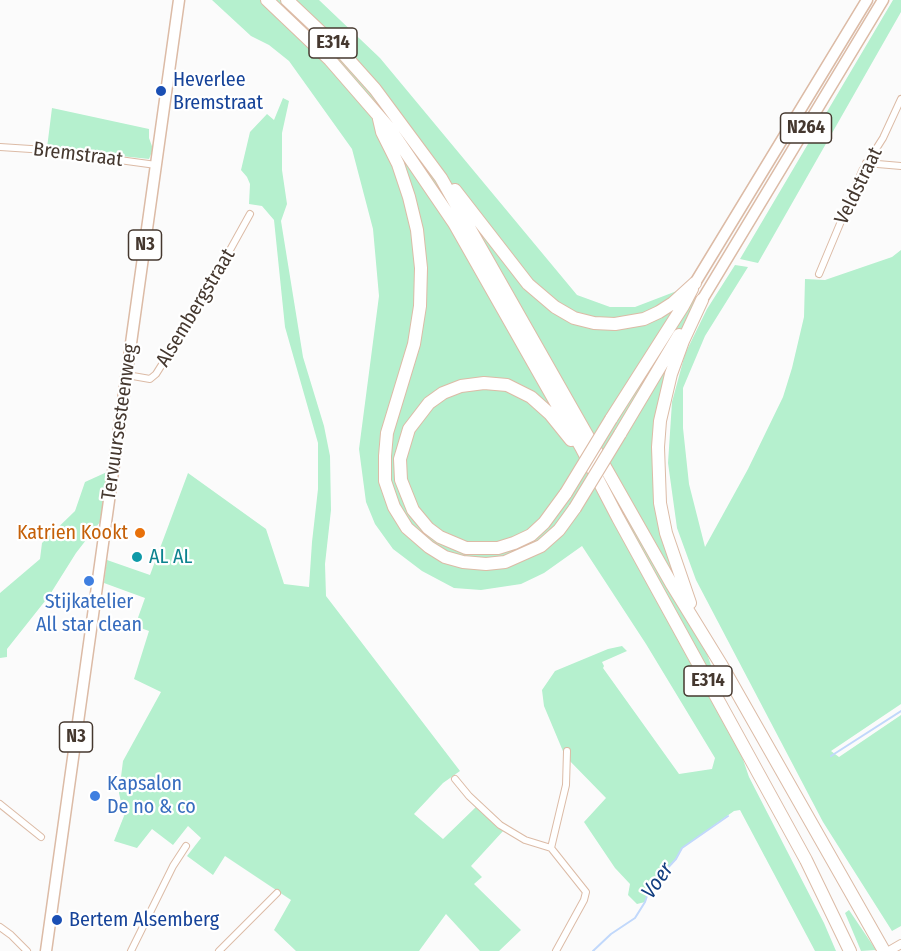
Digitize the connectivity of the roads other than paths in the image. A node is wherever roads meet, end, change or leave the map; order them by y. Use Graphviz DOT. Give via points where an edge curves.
graph roads {
  1 [pos="179,0"];
  2 [pos="267,0"];
  3 [pos="287,0"];
  4 [pos="867,0"];
  5 [pos="883,0"];
  6 [pos="901,99"];
  7 [pos="378,115"];
  8 [pos="0,147"];
  9 [pos="866,163"];
  10 [pos="156,165"];
  11 [pos="901,166"];
  12 [pos="441,178"];
  13 [pos="250,214"];
  14 [pos="819,274"];
  15 [pos="695,283"];
  16 [pos="702,300"];
  17 [pos="127,375"];
  18 [pos="581,447"];
  19 [pos="696,621"];
  20 [pos="567,751"];
  21 [pos="455,779"];
  22 [pos="0,804"];
  23 [pos="41,837"];
  24 [pos="186,846"];
  25 [pos="551,848"];
  26 [pos="277,893"];
  27 [pos="0,927"];
  28 [pos="901,944"];
  29 [pos="27,951"];
  30 [pos="46,951"];
  31 [pos="131,951"];
  32 [pos="219,951"];
  33 [pos="555,951"];
  34 [pos="850,951"];
  35 [pos="884,951"];
  36 [pos="889,951"];
  1 -- 10 [label="main road, Tervuursesteenweg / N3"];
  2 -- 7 [label="highway, E314" via="330,60"];
  3 -- 12 [label="highway, E314" via="375,89"];
  4 -- 15 [label="main road, N264"];
  5 -- 16 [label="main road, N264"];
  6 -- 9 [label="street, Veldstraat" via="884,138"];
  7 -- 16 [label="highway, bridge" via="409,197 421,268 414,344 387,433 385,481 407,528 445,557 486,564 505,562 541,546 559,530"];
  7 -- 18 [label="highway, E314" via="454,224"];
  8 -- 10 [label="street, Bremstraat"];
  9 -- 11 [label="street"];
  9 -- 14 [label="street, Veldstraat"];
  10 -- 17 [label="main road, Tervuursesteenweg / N3"];
  12 -- 15 [label="highway" via="451,184 528,284 574,318 615,324 644,319 674,303"];
  12 -- 19 [label="highway, E314"];
  13 -- 17 [label="street, Alsembergstraat" via="156,374 150,379"];
  15 -- 18 [label="highway, bridge" via="566,493 531,535 498,548 466,548 428,528 413,510 401,480 400,459 409,429 429,403 461,386 507,385 531,397"];
  16 -- 19 [label="highway" via="672,374 658,447 660,503 666,533"];
  17 -- 30 [label="main road, Tervuursesteenweg / N3"];
  18 -- 34 [label="highway, E314" via="806,860"];
  19 -- 35 [label="highway, E314"];
  20 -- 25 [label="street" via="566,785"];
  21 -- 25 [label="street" via="500,825 525,840"];
  22 -- 23 [label="street"];
  24 -- 31 [label="street"];
  25 -- 33 [label="street" via="586,892"];
  26 -- 32 [label="street"];
  27 -- 29 [label="street"];
  28 -- 36 [label="street"];
}
